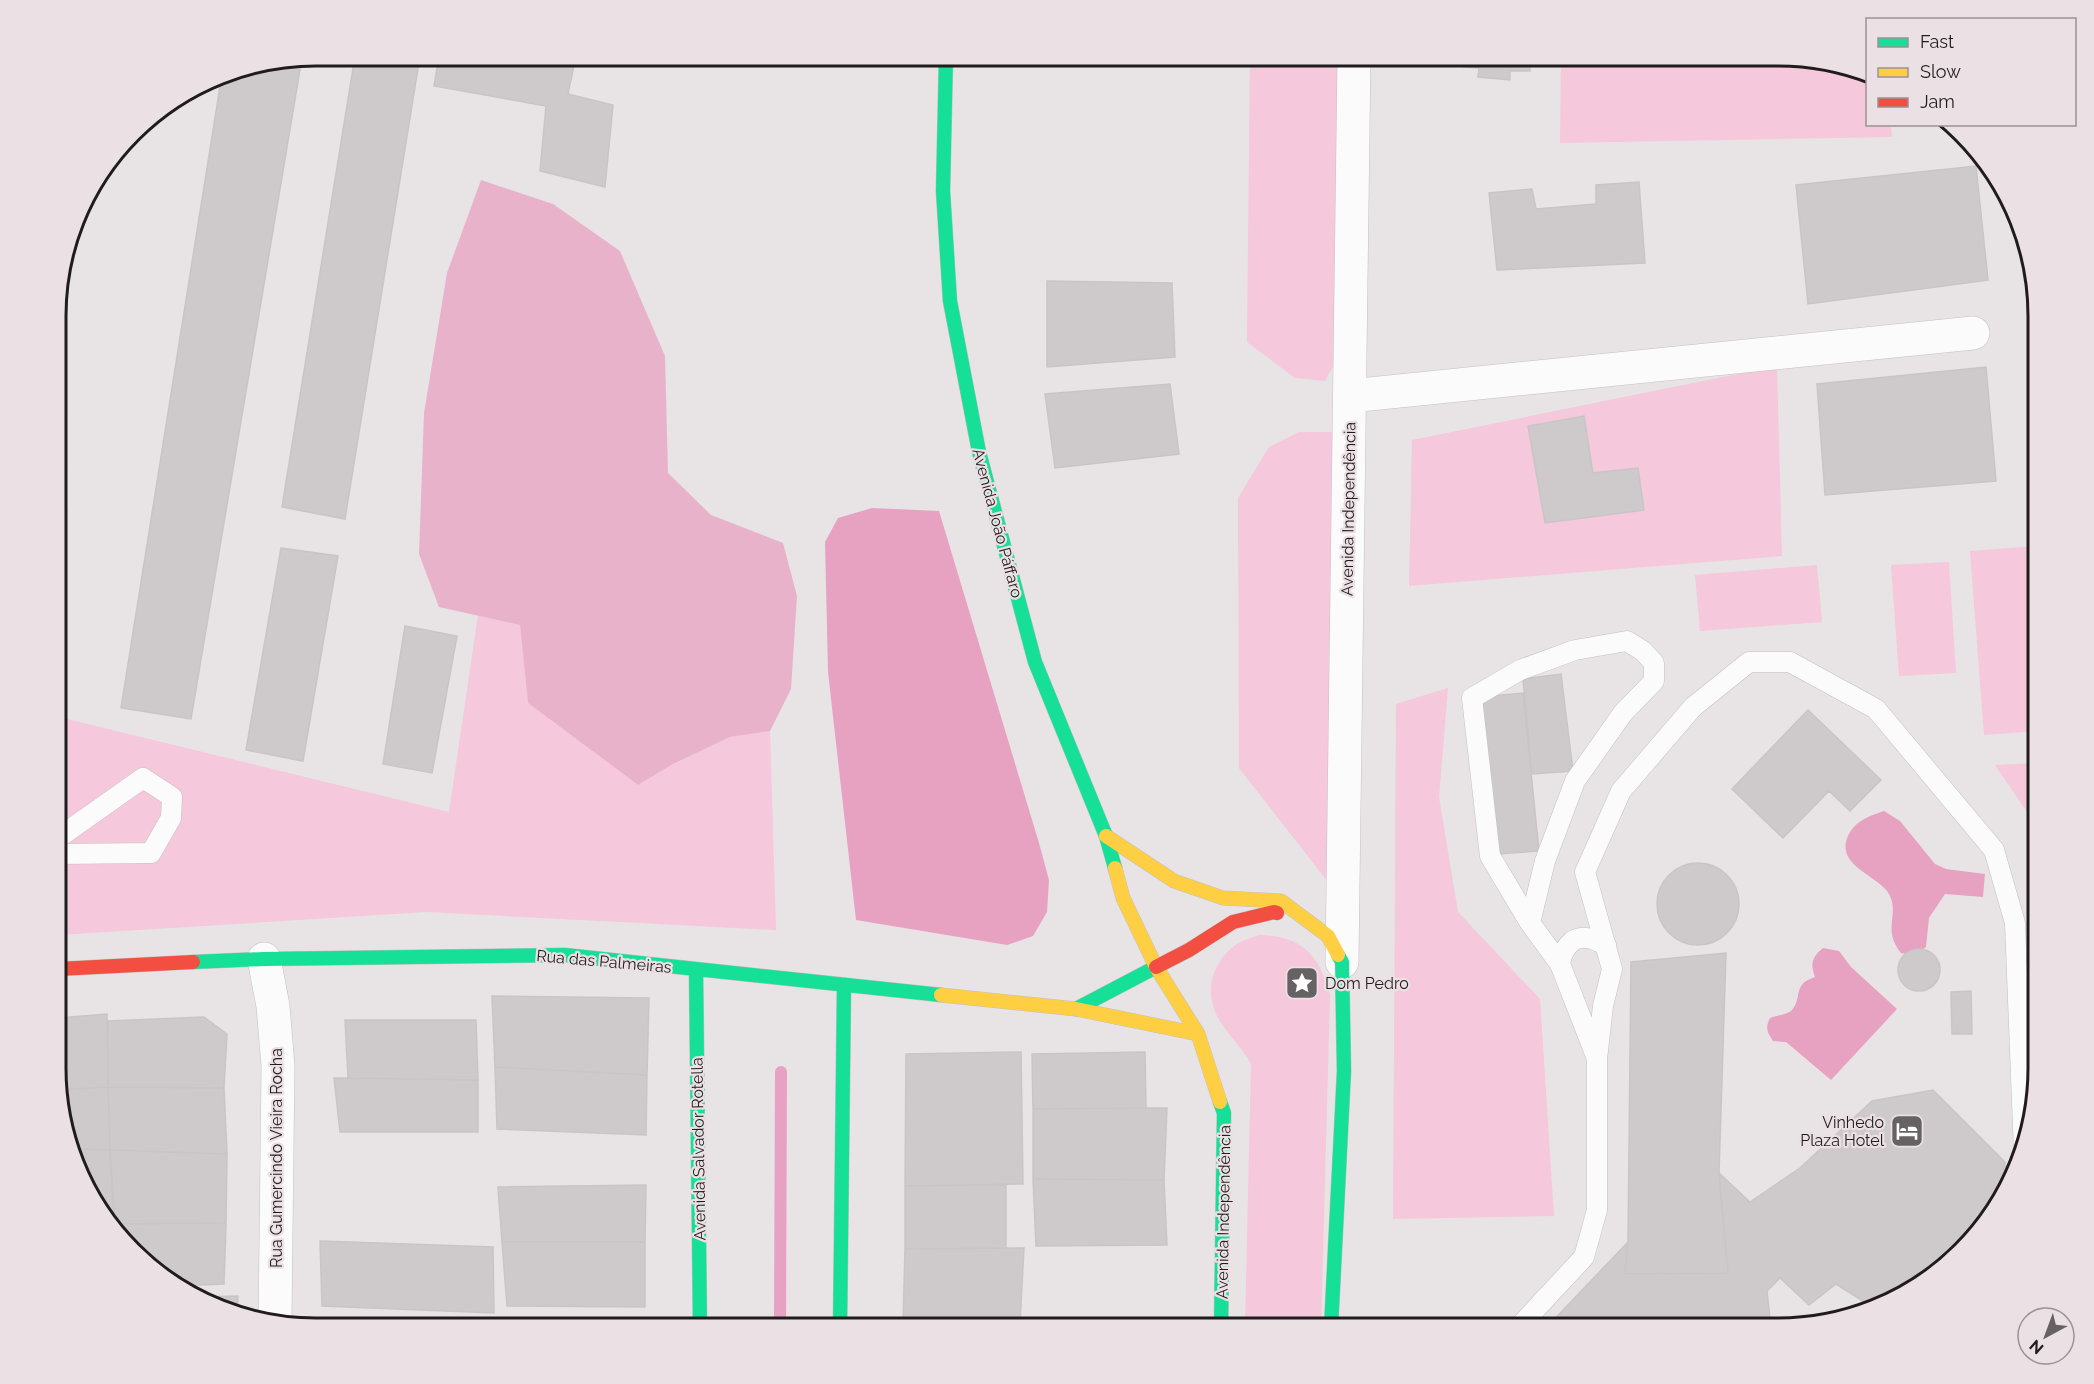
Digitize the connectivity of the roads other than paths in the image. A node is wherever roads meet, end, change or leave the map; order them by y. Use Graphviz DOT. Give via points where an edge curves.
graph roads {
  1 [pos="946,66"];
  2 [pos="1354,66"];
  3 [pos="1973,333"];
  4 [pos="1350,396"];
  5 [pos="66,832"];
  6 [pos="1106,836"];
  7 [pos="66,854"];
  8 [pos="1311,922"];
  9 [pos="1530,923"];
  10 [pos="1606,945"];
  11 [pos="264,959"];
  12 [pos="1342,962"];
  13 [pos="1560,964"];
  14 [pos="1156,968"];
  15 [pos="66,969"];
  16 [pos="696,969"];
  17 [pos="844,985"];
  18 [pos="1076,1009"];
  19 [pos="1198,1034"];
  20 [pos="1597,1059"];
  21 [pos="2023,1117"];
  22 [pos="275,1314"];
  23 [pos="700,1318"];
  24 [pos="840,1318"];
  25 [pos="1221,1318"];
  26 [pos="1332,1318"];
  27 [pos="1527,1318"];
  1 -- 6 [label="main road, Avenida João Páffaro" via="943,191 950,301 979,452 1035,662"];
  2 -- 4 [label="street, Avenida Independência"];
  3 -- 4 [label="street"];
  4 -- 12 [label="street, Avenida Independência"];
  5 -- 7 [label="lane" via="142,778 172,797 171,818 151,853"];
  6 -- 8 [label="main road, Avenida Independência" via="1174,881 1223,898 1281,901"];
  6 -- 14 [label="main road, Avenida João Páffaro" via="1124,898"];
  8 -- 12 [label="main road, Avenida Independência" via="1328,936"];
  8 -- 14 [label="main road" via="1274,912 1233,922"];
  9 -- 9 [label="lane" via="1545,861 1575,782 1623,713 1654,681 1654,663 1628,641 1575,650 1520,670 1472,698 1490,856"];
  9 -- 13 [label="lane"];
  10 -- 13 [label="lane" via="1586,938 1574,940 1562,952"];
  10 -- 20 [label="lane" via="1612,969"];
  10 -- 21 [label="lane" via="1585,872 1620,791 1693,707 1749,662 1790,662 1876,708 1994,850 2016,924"];
  11 -- 15 [label="main road, Rua das Palmeiras"];
  11 -- 16 [label="main road, Rua das Palmeiras" via="565,955"];
  11 -- 22 [label="street, Rua Gumercindo Vieira Rocha" via="278,1066"];
  12 -- 26 [label="main road, Avenida Independência" via="1344,1071"];
  13 -- 20 [label="lane"];
  14 -- 18 [label="main road"];
  14 -- 19 [label="main road, Avenida Independência"];
  16 -- 17 [label="main road, Rua das Palmeiras"];
  16 -- 23 [label="main road, Avenida Salvador Rotella"];
  17 -- 18 [label="main road, Rua das Palmeiras"];
  17 -- 24 [label="main road"];
  18 -- 19 [label="main road, Rua das Palmeiras"];
  19 -- 25 [label="main road, Avenida Independência" via="1224,1113"];
  20 -- 27 [label="lane" via="1597,1210 1584,1257"];
}
